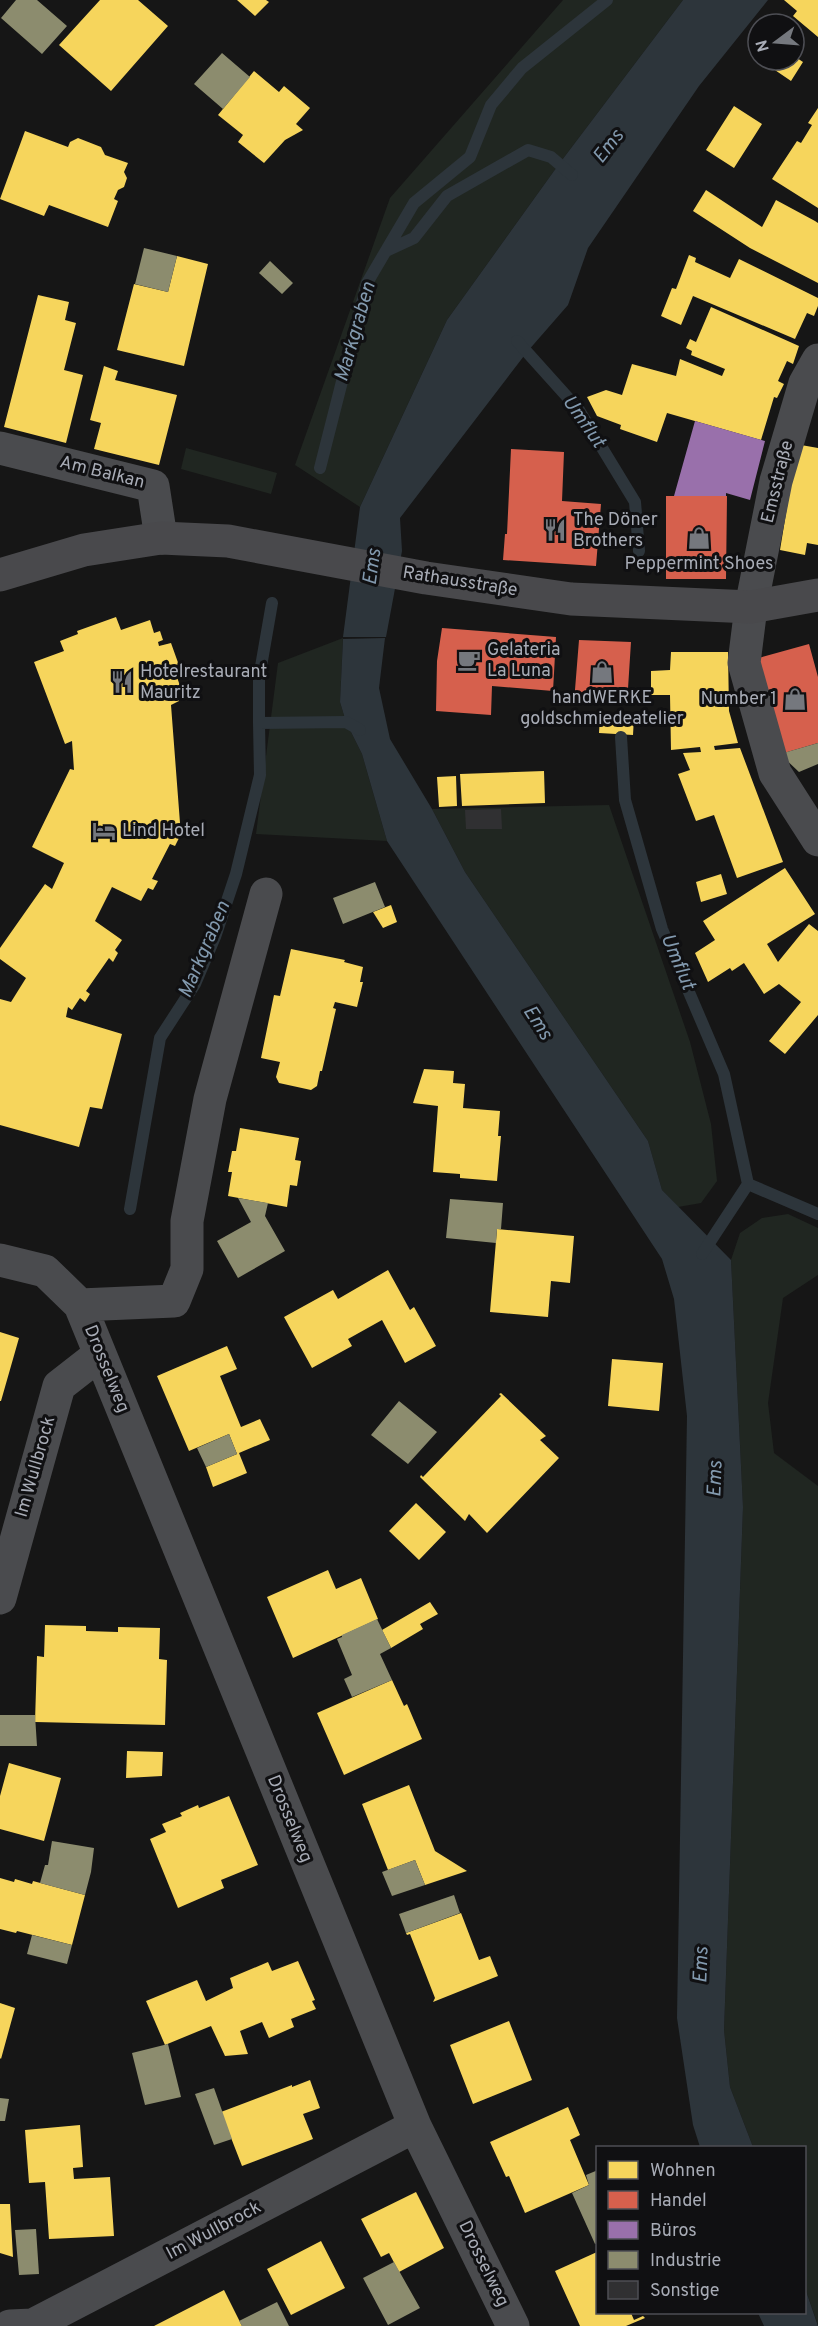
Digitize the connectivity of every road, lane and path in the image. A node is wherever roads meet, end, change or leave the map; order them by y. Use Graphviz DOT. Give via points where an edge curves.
graph roads {
  1 [pos="818,360"];
  2 [pos="0,448"];
  3 [pos="161,537"];
  4 [pos="0,575"];
  5 [pos="818,595"];
  6 [pos="751,607"];
  7 [pos="818,840"];
  8 [pos="266,894"];
  9 [pos="0,1260"];
  10 [pos="80,1305"];
  11 [pos="100,1354"];
  12 [pos="0,1598"];
  13 [pos="415,2126"];
  14 [pos="10,2326"];
  15 [pos="513,2326"];
  1 -- 6 [label="street, Emsstraße" via="805,383 776,481"];
  2 -- 3 [label="street, Am Balkan" via="153,486"];
  3 -- 4 [label="street, Rathausstraße" via="84,550"];
  3 -- 6 [label="street, Rathausstraße" via="228,541 426,578 571,599"];
  5 -- 6 [label="street, Rathausstraße"];
  6 -- 7 [label="street, Emsstraße" via="744,663 775,773"];
  8 -- 10 [label="street, Drosselweg" via="210,1099 187,1221 188,1269 174,1301"];
  9 -- 10 [label="street, Drosselweg" via="45,1271"];
  10 -- 11 [label="street, Drosselweg"];
  11 -- 12 [label="street, Im Wullbrock" via="59,1386"];
  11 -- 13 [label="street, Drosselweg"];
  13 -- 14 [label="street, Im Wullbrock" via="33,2325"];
  13 -- 15 [label="street, Drosselweg"];
}
